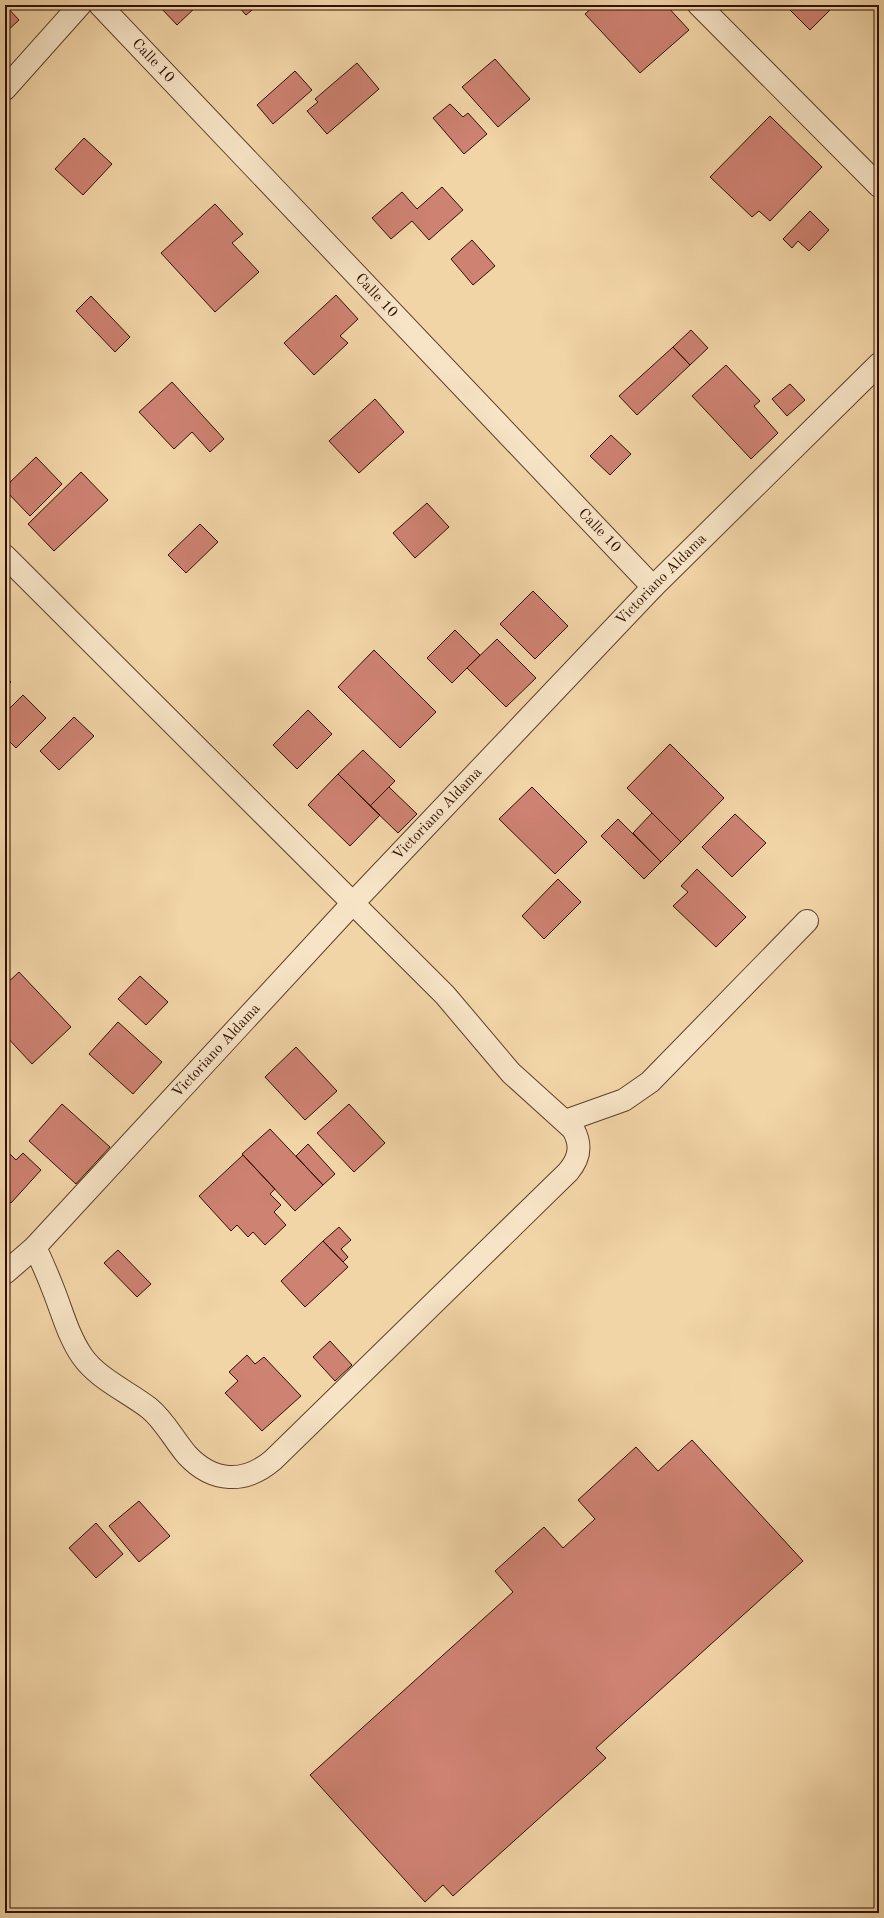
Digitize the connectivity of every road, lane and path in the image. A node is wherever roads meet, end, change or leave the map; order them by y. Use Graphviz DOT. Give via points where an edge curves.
graph roads {
  1 [pos="80,5"];
  2 [pos="100,5"];
  3 [pos="699,5"];
  4 [pos="5,89"];
  5 [pos="879,186"];
  6 [pos="879,364"];
  7 [pos="5,556"];
  8 [pos="652,587"];
  9 [pos="353,903"];
  10 [pos="807,921"];
  11 [pos="564,1121"];
  12 [pos="35,1246"];
  13 [pos="5,1273"];
  1 -- 4 [label="street"];
  2 -- 8 [label="street, Calle 10"];
  3 -- 5 [label="street"];
  6 -- 8 [label="street, Victoriano Aldama"];
  7 -- 9 [label="street"];
  8 -- 9 [label="street, Victoriano Aldama"];
  9 -- 11 [label="street" via="445,995 511,1073"];
  9 -- 12 [label="street, Victoriano Aldama"];
  10 -- 11 [label="street" via="650,1082 624,1100"];
  11 -- 12 [label="street" via="573,1129 579,1147 578,1156 568,1172 273,1460 258,1471 243,1477 227,1478 204,1469 188,1456 150,1409 92,1367 74,1343"];
  12 -- 13 [label="street, Victoriano Aldama"];
}
